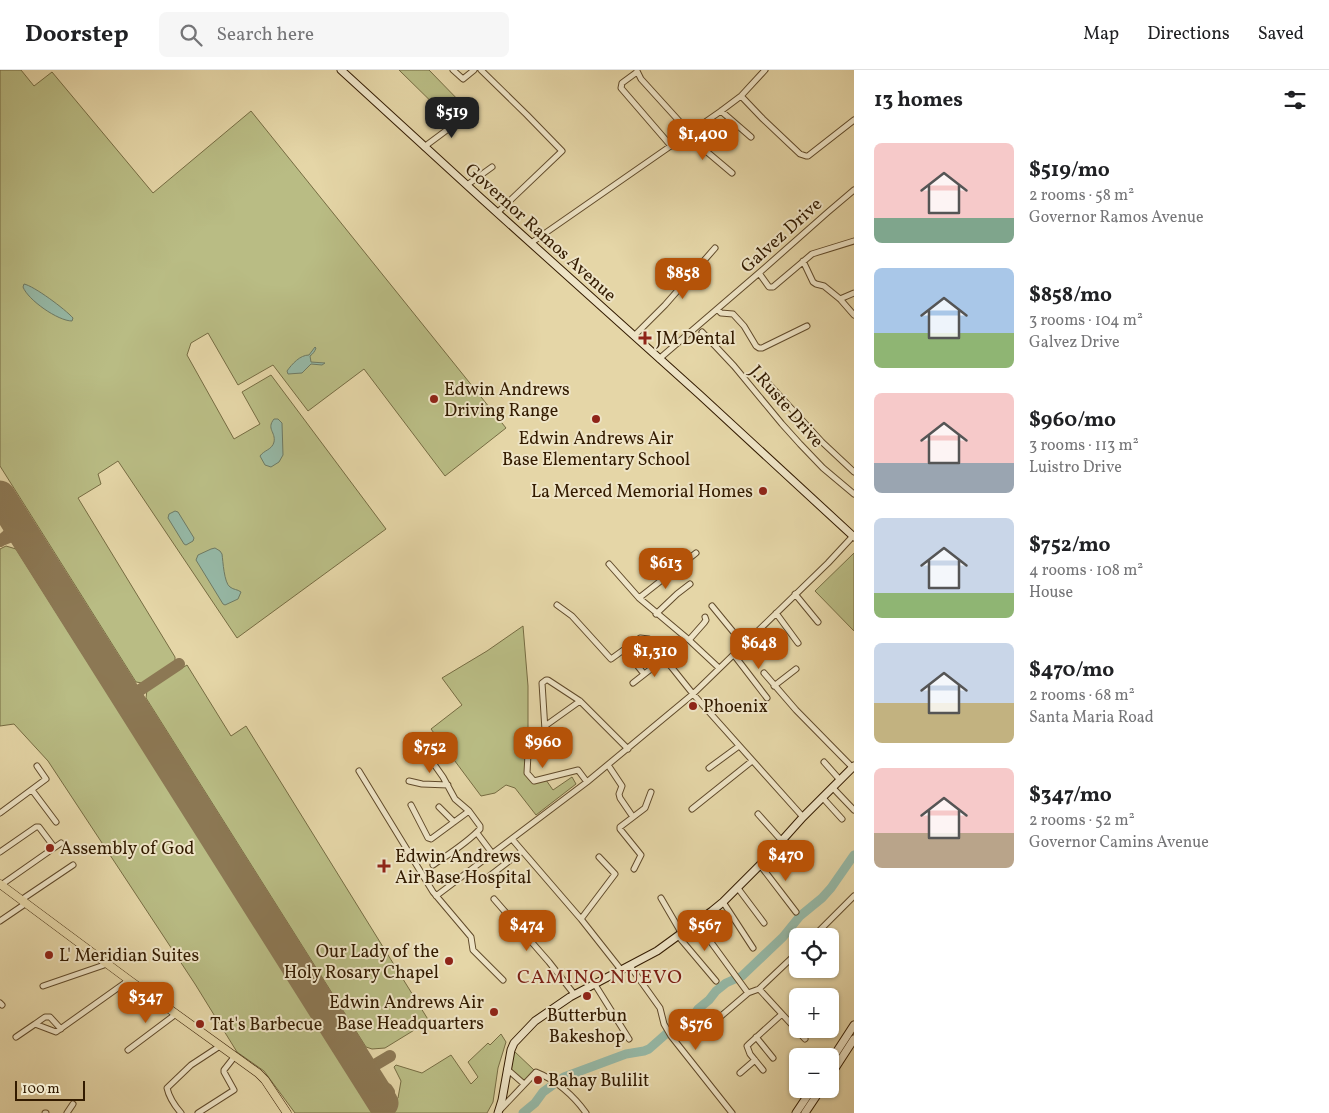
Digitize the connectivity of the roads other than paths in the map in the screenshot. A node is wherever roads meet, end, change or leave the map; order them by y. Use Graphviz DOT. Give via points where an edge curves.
graph roads {
  1 [pos="342,70"];
  2 [pos="453,70"];
  3 [pos="474,70"];
  4 [pos="481,70"];
  5 [pos="765,70"];
  6 [pos="637,71"];
  7 [pos="741,96"];
  8 [pos="721,111"];
  9 [pos="466,114"];
  10 [pos="854,120"];
  11 [pos="688,134"];
  12 [pos="751,137"];
  13 [pos="671,146"];
  14 [pos="424,147"];
  15 [pos="492,167"];
  16 [pos="732,173"];
  17 [pos="467,185"];
  18 [pos="854,190"];
  19 [pos="497,213"];
  20 [pos="854,241"];
  21 [pos="531,243"];
  22 [pos="715,248"];
  23 [pos="803,261"];
  24 [pos="759,273"];
  25 [pos="854,293"];
  26 [pos="840,299"];
  27 [pos="717,310"];
  28 [pos="854,315"];
  29 [pos="807,326"];
  30 [pos="702,332"];
  31 [pos="634,336"];
  32 [pos="659,359"];
  33 [pos="768,383"];
  34 [pos="854,472"];
  35 [pos="854,494"];
  36 [pos="854,536"];
  37 [pos="696,553"];
  38 [pos="608,564"];
  39 [pos="690,584"];
  40 [pos="795,594"];
  41 [pos="639,598"];
  42 [pos="557,605"];
  43 [pos="712,606"];
  44 [pos="776,613"];
  45 [pos="656,614"];
  46 [pos="705,617"];
  47 [pos="818,622"];
  48 [pos="689,640"];
  49 [pos="798,643"];
  50 [pos="744,645"];
  51 [pos="624,650"];
  52 [pos="734,654"];
  53 [pos="665,658"];
  54 [pos="719,668"];
  55 [pos="796,670"];
  56 [pos="764,673"];
  57 [pos="644,674"];
  58 [pos="633,683"];
  59 [pos="774,686"];
  60 [pos="693,694"];
  61 [pos="767,698"];
  62 [pos="580,702"];
  63 [pos="545,726"];
  64 [pos="529,735"];
  65 [pos="420,743"];
  66 [pos="546,746"];
  67 [pos="739,746"];
  68 [pos="628,749"];
  69 [pos="752,761"];
  70 [pos="824,762"];
  71 [pos="608,765"];
  72 [pos="37,766"];
  73 [pos="853,767"];
  74 [pos="709,768"];
  75 [pos="359,771"];
  76 [pos="840,780"];
  77 [pos="409,781"];
  78 [pos="587,782"];
  79 [pos="448,785"];
  80 [pos="832,787"];
  81 [pos="32,790"];
  82 [pos="652,792"];
  83 [pos="822,797"];
  84 [pos="410,805"];
  85 [pos="438,807"];
  86 [pos="692,809"];
  87 [pos="854,810"];
  88 [pos="468,811"];
  89 [pos="0,814"];
  90 [pos="758,814"];
  91 [pos="633,817"];
  92 [pos="803,817"];
  93 [pos="842,819"];
  94 [pos="56,822"];
  95 [pos="454,822"];
  96 [pos="477,833"];
  97 [pos="512,839"];
  98 [pos="782,841"];
  99 [pos="61,843"];
  100 [pos="54,848"];
  101 [pos="522,851"];
  102 [pos="0,852"];
  103 [pos="492,853"];
  104 [pos="599,857"];
  105 [pos="73,865"];
  106 [pos="433,865"];
  107 [pos="760,865"];
  108 [pos="634,869"];
  109 [pos="483,881"];
  110 [pos="0,884"];
  111 [pos="738,887"];
  112 [pos="436,896"];
  113 [pos="854,896"];
  114 [pos="494,898"];
  115 [pos="661,898"];
  116 [pos="23,902"];
  117 [pos="723,902"];
  118 [pos="796,912"];
  119 [pos="581,919"];
  120 [pos="0,921"];
  121 [pos="697,923"];
  122 [pos="764,923"];
  123 [pos="822,928"];
  124 [pos="680,935"];
  125 [pos="753,948"];
  126 [pos="789,961"];
  127 [pos="107,964"];
  128 [pos="630,966"];
  129 [pos="622,970"];
  130 [pos="129,980"];
  131 [pos="503,980"];
  132 [pos="716,981"];
  133 [pos="594,983"];
  134 [pos="43,986"];
  135 [pos="759,989"];
  136 [pos="748,993"];
  137 [pos="574,994"];
  138 [pos="176,1014"];
  139 [pos="782,1014"];
  140 [pos="720,1017"];
  141 [pos="35,1024"];
  142 [pos="853,1028"];
  143 [pos="59,1030"];
  144 [pos="16,1037"];
  145 [pos="756,1037"];
  146 [pos="49,1038"];
  147 [pos="629,1039"];
  148 [pos="806,1039"];
  149 [pos="854,1039"];
  150 [pos="220,1046"];
  151 [pos="839,1049"];
  152 [pos="128,1050"];
  153 [pos="235,1056"];
  154 [pos="773,1058"];
  155 [pos="755,1060"];
  156 [pos="839,1061"];
  157 [pos="507,1068"];
  158 [pos="762,1070"];
  159 [pos="740,1073"];
  160 [pos="524,1084"];
  161 [pos="806,1098"];
  162 [pos="815,1098"];
  163 [pos="73,1104"];
  164 [pos="67,1113"];
  165 [pos="182,1113"];
  166 [pos="198,1113"];
  167 [pos="287,1113"];
  168 [pos="498,1113"];
  169 [pos="586,1113"];
  170 [pos="732,1113"];
  171 [pos="796,1113"];
  172 [pos="805,1113"];
  1 -- 14 [label="main road, Governor Ramos Avenue"];
  2 -- 3 [label="street" via="463,79"];
  4 -- 19 [label="street" via="562,152"];
  5 -- 7 [label="street"];
  6 -- 11 [label="street"];
  6 -- 13 [label="street" via="621,88"];
  7 -- 8 [label="street"];
  7 -- 10 [label="street" via="787,142 806,156"];
  8 -- 11 [label="street"];
  8 -- 12 [label="street"];
  9 -- 14 [label="street"];
  11 -- 13 [label="street"];
  11 -- 16 [label="street"];
  13 -- 21 [label="street"];
  14 -- 17 [label="main road, Governor Ramos Avenue"];
  15 -- 17 [label="street"];
  17 -- 19 [label="main road, Governor Ramos Avenue"];
  18 -- 24 [label="street, Galvez Drive"];
  19 -- 21 [label="main road, Governor Ramos Avenue"];
  20 -- 23 [label="street" via="817,252"];
  21 -- 31 [label="main road, Governor Ramos Avenue"];
  22 -- 31 [label="street"];
  23 -- 24 [label="street" via="771,287"];
  23 -- 26 [label="street" via="813,282"];
  24 -- 27 [label="street, Galvez Drive"];
  25 -- 26 [label="street"];
  26 -- 28 [label="street"];
  27 -- 29 [label="street" via="733,314 759,348"];
  27 -- 32 [label="street, Galvez Drive"];
  30 -- 35 [label="street, J.Ruste Drive" via="800,444"];
  31 -- 32 [label="main road, Governor Ramos Avenue"];
  32 -- 36 [label="main road, Governor Ramos Avenue"];
  33 -- 34 [label="street"];
  36 -- 40 [label="street"];
  37 -- 41 [label="street"];
  38 -- 41 [label="street"];
  39 -- 45 [label="street"];
  40 -- 44 [label="street"];
  40 -- 47 [label="street"];
  41 -- 45 [label="street"];
  42 -- 51 [label="street" via="572,616 609,658 613,659"];
  43 -- 50 [label="street"];
  44 -- 49 [label="street"];
  44 -- 50 [label="street"];
  45 -- 48 [label="street"];
  46 -- 48 [label="street" via="704,623"];
  48 -- 54 [label="street"];
  50 -- 52 [label="street"];
  51 -- 53 [label="street" via="644,638 649,639"];
  51 -- 57 [label="street"];
  52 -- 54 [label="street"];
  52 -- 61 [label="street"];
  53 -- 57 [label="street"];
  53 -- 60 [label="street"];
  54 -- 60 [label="street"];
  55 -- 59 [label="street"];
  56 -- 59 [label="street"];
  57 -- 58 [label="street"];
  59 -- 73 [label="street"];
  60 -- 67 [label="street"];
  60 -- 68 [label="street"];
  62 -- 63 [label="street"];
  62 -- 63 [label="street" via="548,680 543,681"];
  62 -- 68 [label="street"];
  63 -- 66 [label="street"];
  64 -- 78 [label="street" via="527,773 534,781 578,770"];
  65 -- 79 [label="street"];
  67 -- 69 [label="street"];
  67 -- 74 [label="street"];
  68 -- 71 [label="street"];
  69 -- 86 [label="street"];
  69 -- 92 [label="street"];
  70 -- 76 [label="street"];
  71 -- 78 [label="street"];
  71 -- 91 [label="street" via="622,786 620,798"];
  72 -- 81 [label="street" via="46,779"];
  73 -- 76 [label="main road"];
  75 -- 112 [label="street"];
  76 -- 80 [label="main road"];
  77 -- 79 [label="street"];
  78 -- 97 [label="street"];
  79 -- 88 [label="street" via="455,799"];
  80 -- 83 [label="main road"];
  80 -- 87 [label="street"];
  81 -- 89 [label="street"];
  81 -- 94 [label="street"];
  82 -- 91 [label="street" via="645,808"];
  83 -- 92 [label="main road"];
  83 -- 93 [label="street"];
  84 -- 95 [label="street" via="430,839"];
  85 -- 95 [label="street"];
  88 -- 95 [label="street"];
  88 -- 96 [label="street" via="480,826"];
  90 -- 98 [label="street"];
  91 -- 108 [label="street" via="620,828 641,856"];
  92 -- 98 [label="main road"];
  96 -- 103 [label="street"];
  96 -- 106 [label="street"];
  97 -- 101 [label="street"];
  97 -- 103 [label="street"];
  98 -- 107 [label="main road"];
  99 -- 100 [label="street"];
  100 -- 102 [label="street" via="36,827"];
  100 -- 110 [label="street"];
  101 -- 109 [label="street"];
  101 -- 119 [label="street"];
  103 -- 112 [label="street"];
  104 -- 119 [label="street" via="614,874"];
  105 -- 116 [label="street"];
  107 -- 111 [label="main road"];
  107 -- 118 [label="street"];
  110 -- 116 [label="main road"];
  111 -- 117 [label="main road"];
  111 -- 122 [label="street"];
  112 -- 131 [label="street" via="471,937 474,950"];
  113 -- 123 [label="street"];
  114 -- 137 [label="street"];
  115 -- 124 [label="street"];
  116 -- 120 [label="street"];
  116 -- 127 [label="main road"];
  117 -- 121 [label="main road"];
  117 -- 125 [label="street"];
  119 -- 129 [label="street"];
  121 -- 124 [label="main road"];
  121 -- 136 [label="street"];
  124 -- 128 [label="main road"];
  124 -- 132 [label="street"];
  126 -- 135 [label="street"];
  127 -- 130 [label="main road"];
  127 -- 134 [label="street"];
  128 -- 129 [label="main road"];
  128 -- 170 [label="street" via="660,1008 671,1036"];
  129 -- 133 [label="main road"];
  130 -- 138 [label="main road"];
  130 -- 143 [label="street"];
  133 -- 137 [label="main road"];
  133 -- 147 [label="street"];
  135 -- 136 [label="street"];
  135 -- 139 [label="street"];
  136 -- 140 [label="street"];
  137 -- 157 [label="main road" via="535,1021 514,1043"];
  138 -- 150 [label="main road"];
  138 -- 152 [label="street"];
  139 -- 145 [label="street"];
  139 -- 148 [label="street"];
  141 -- 143 [label="street"];
  141 -- 143 [label="street" via="50,1017"];
  141 -- 144 [label="street"];
  142 -- 151 [label="main road"];
  143 -- 146 [label="street"];
  145 -- 154 [label="street"];
  145 -- 155 [label="street" via="747,1046"];
  149 -- 156 [label="main road"];
  150 -- 153 [label="main road"];
  150 -- 165 [label="street" via="167,1088"];
  153 -- 166 [label="street" via="224,1072 234,1090"];
  153 -- 167 [label="main road" via="265,1080"];
  155 -- 158 [label="street"];
  155 -- 159 [label="street"];
  157 -- 160 [label="street"];
  157 -- 168 [label="main road"];
  160 -- 168 [label="street"];
  160 -- 169 [label="street" via="538,1072 567,1092"];
  161 -- 171 [label="main road"];
  162 -- 172 [label="main road"];
  163 -- 164 [label="street"];
}
